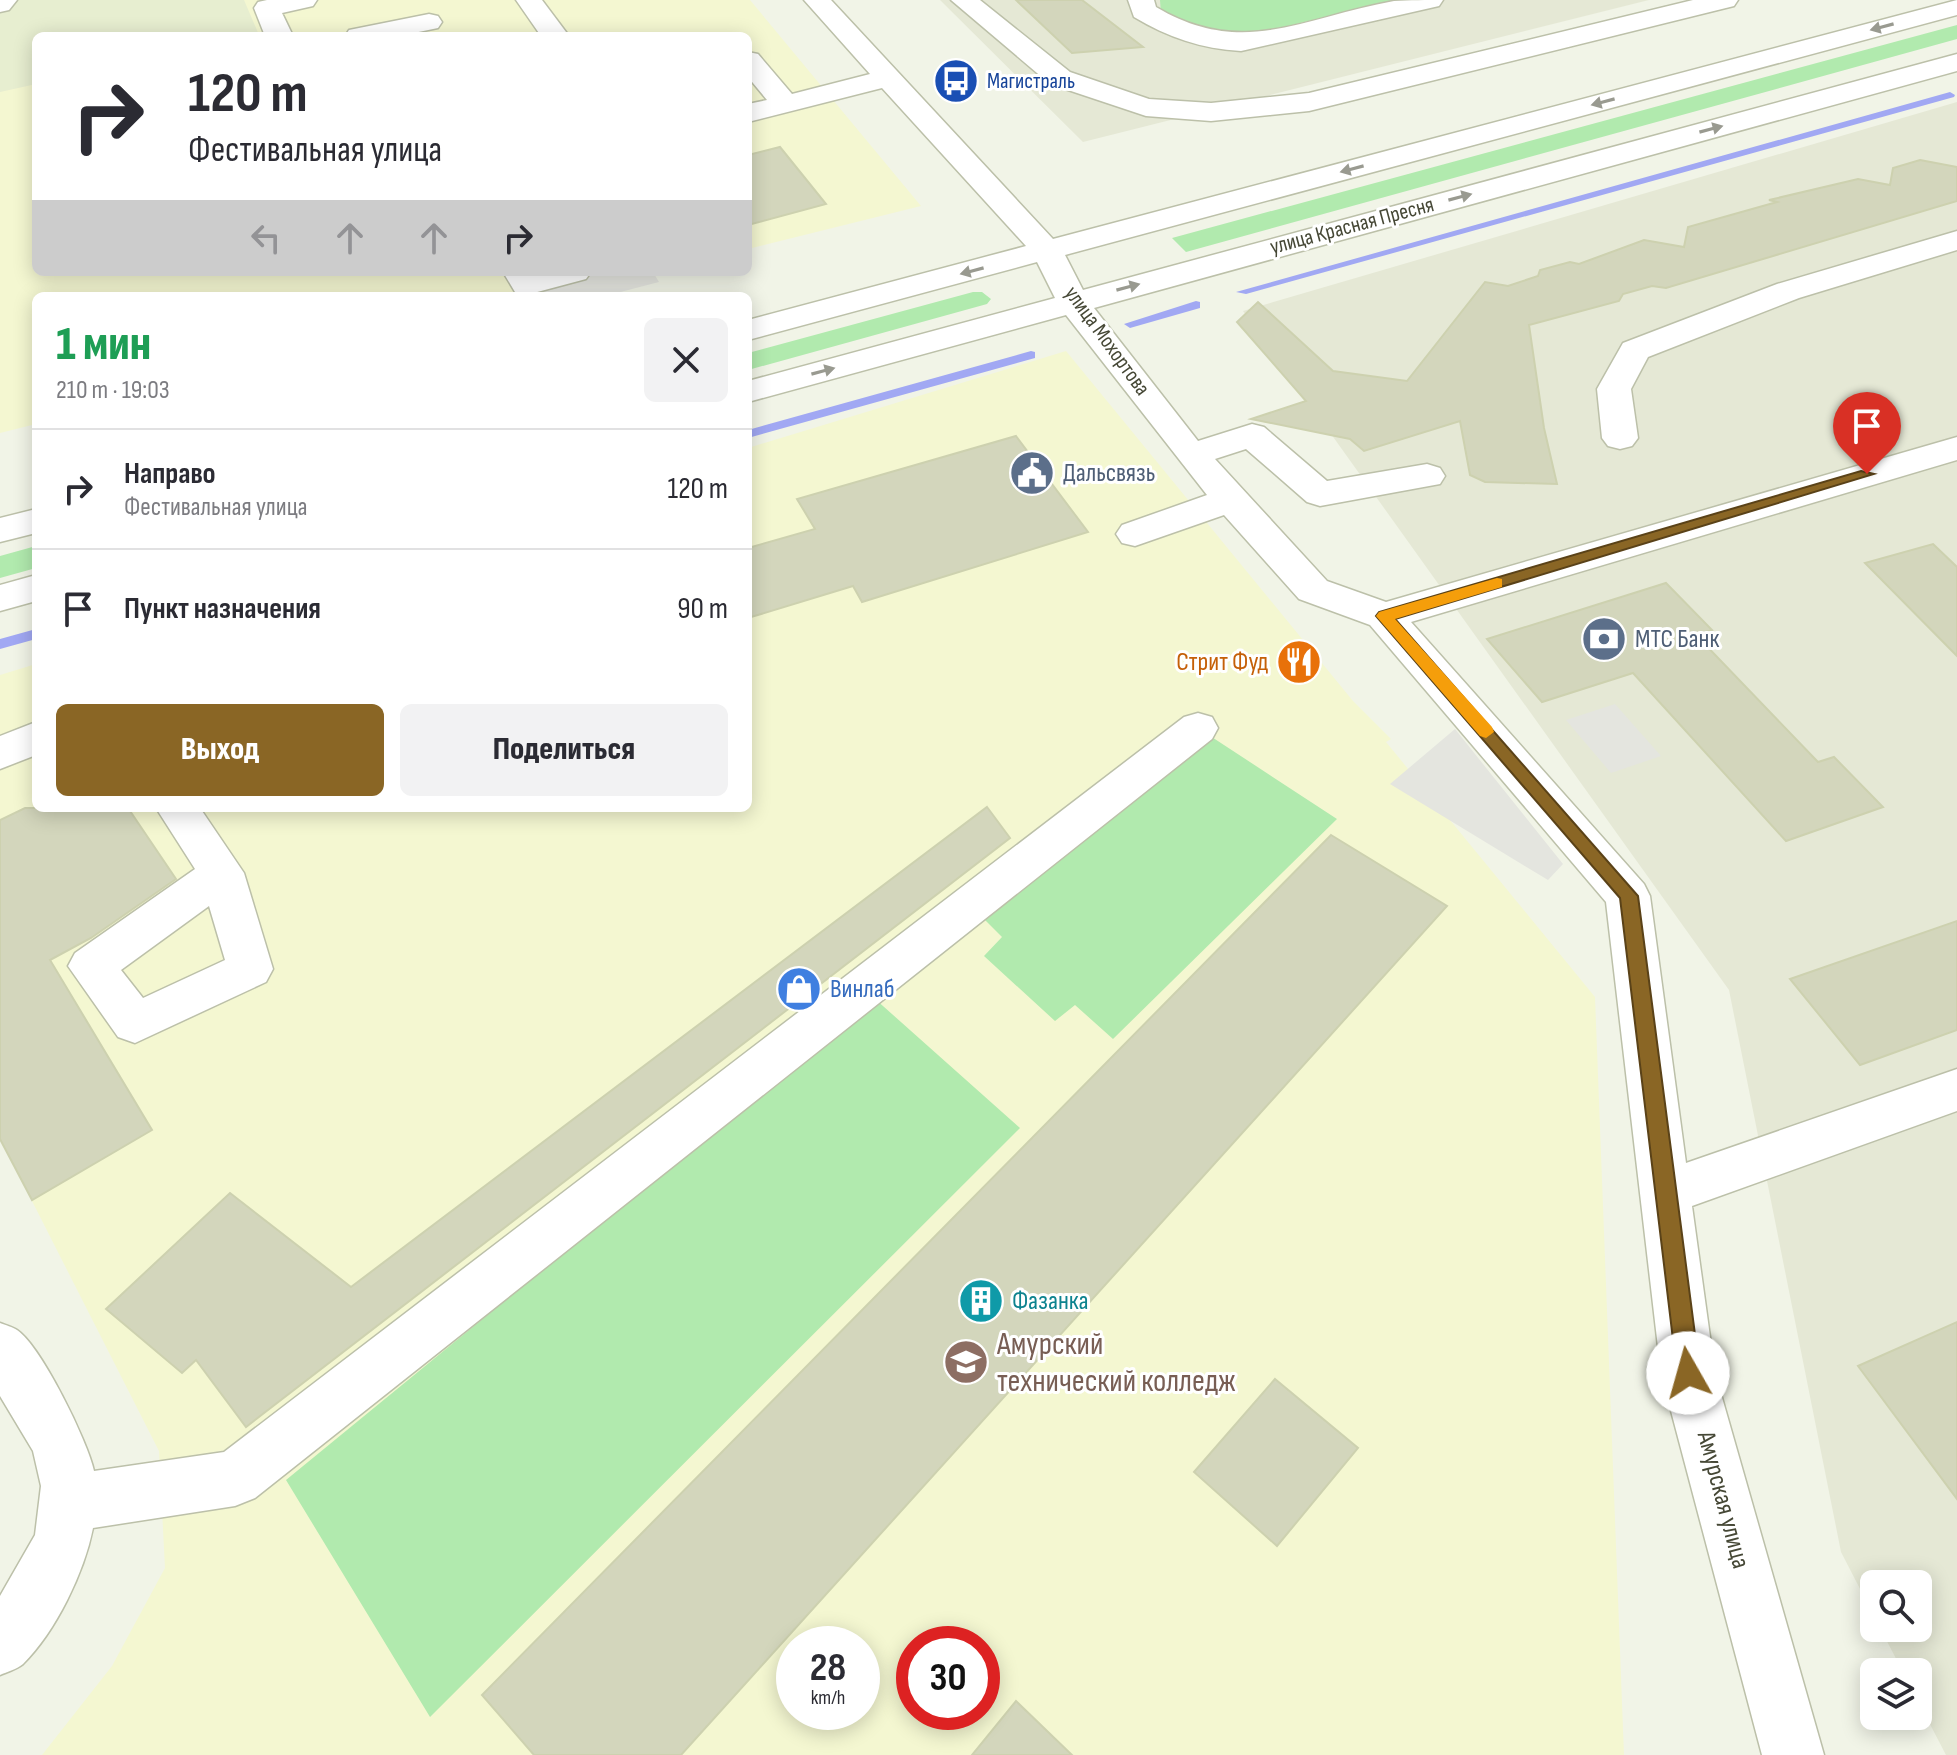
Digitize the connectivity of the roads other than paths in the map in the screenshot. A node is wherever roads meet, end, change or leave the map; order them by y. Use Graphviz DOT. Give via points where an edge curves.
graph roads {
  1 [pos="304,0"];
  2 [pos="529,0"];
  3 [pos="817,0"];
  4 [pos="964,0"];
  5 [pos="1141,0"];
  6 [pos="1430,0"];
  7 [pos="1725,0"];
  8 [pos="1957,7"];
  9 [pos="429,22"];
  10 [pos="277,32"];
  11 [pos="379,32"];
  12 [pos="552,32"];
  13 [pos="752,65"];
  14 [pos="1950,70"];
  15 [pos="889,78"];
  16 [pos="786,104"];
  17 [pos="752,112"];
  18 [pos="1957,240"];
  19 [pos="1047,251"];
  20 [pos="521,276"];
  21 [pos="560,276"];
  22 [pos="1073,302"];
  23 [pos="752,329"];
  24 [pos="752,391"];
  25 [pos="1620,438"];
  26 [pos="1957,448"];
  27 [pos="1191,455"];
  28 [pos="1427,476"];
  29 [pos="1231,499"];
  30 [pos="32,522"];
  31 [pos="0,530"];
  32 [pos="1135,534"];
  33 [pos="32,589"];
  34 [pos="0,598"];
  35 [pos="1384,616"];
  36 [pos="1198,728"];
  37 [pos="32,739"];
  38 [pos="0,754"];
  39 [pos="180,812"];
  40 [pos="222,873"];
  41 [pos="1957,1090"];
  42 [pos="1666,1193"];
  43 [pos="0,1349"];
  44 [pos="71,1503"];
  45 [pos="0,1645"];
  46 [pos="1793,1755"];
  1 -- 10 [label="street" via="267,8"];
  2 -- 12 [label="street"];
  3 -- 15 [label="street, улица Мохортова"];
  4 -- 7 [label="street" via="1060,78 1146,107 1211,112 1309,102"];
  5 -- 6 [label="street" via="1143,11 1170,28 1229,45"];
  8 -- 19 [label="street, one-way"];
  9 -- 11 [label="street"];
  13 -- 16 [label="street"];
  22 -- 14 [label="street, улица Красная Пресня, one-way"];
  15 -- 16 [label="street"];
  15 -- 19 [label="street, улица Мохортова"];
  16 -- 17 [label="street"];
  18 -- 25 [label="street" via="1788,291 1635,350 1614,389"];
  19 -- 22 [label="street, улица Мохортова"];
  19 -- 23 [label="street, one-way"];
  20 -- 21 [label="street" via="526,285"];
  24 -- 22 [label="street, улица Красная Пресня, one-way"];
  22 -- 27 [label="street, улица Мохортова"];
  26 -- 35 [label="street"];
  27 -- 28 [label="street" via="1252,435 1320,494"];
  27 -- 29 [label="street, улица Мохортова"];
  29 -- 32 [label="street"];
  29 -- 35 [label="street, улица Мохортова" via="1313,590"];
  30 -- 31 [label="street"];
  33 -- 34 [label="street"];
  35 -- 42 [label="street, Амурская улица" via="1628,896"];
  36 -- 44 [label="street" via="235,1478"];
  37 -- 38 [label="street"];
  39 -- 40 [label="street"];
  41 -- 42 [label="street"];
  42 -- 46 [label="street, Амурская улица" via="1688,1373"];
  43 -- 44 [label="street" via="47,1422 65,1462"];
  44 -- 45 [label="street" via="52,1568"];
}
